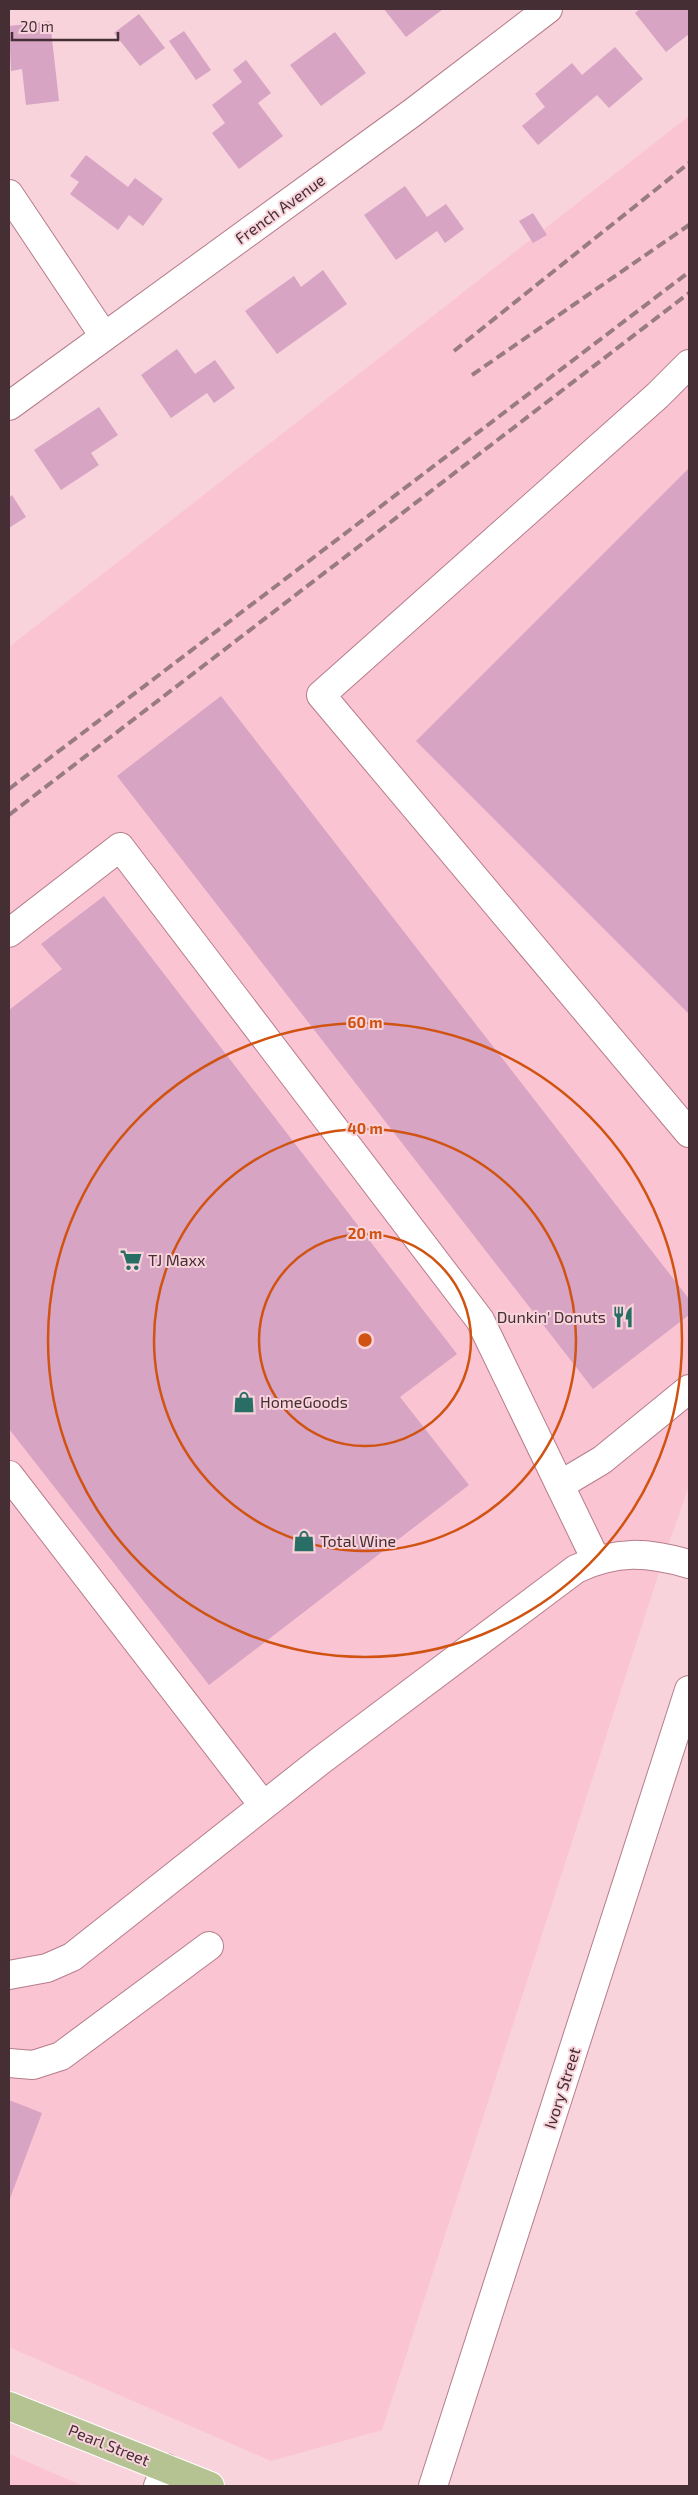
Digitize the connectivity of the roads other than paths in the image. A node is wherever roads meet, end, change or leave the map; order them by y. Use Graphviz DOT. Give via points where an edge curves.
graph roads {
  1 [pos="548,9"];
  2 [pos="9,194"];
  3 [pos="104,336"];
  4 [pos="689,364"];
  5 [pos="9,406"];
  6 [pos="9,933"];
  7 [pos="689,1133"];
  8 [pos="689,1389"];
  9 [pos="9,1475"];
  10 [pos="560,1485"];
  11 [pos="596,1560"];
  12 [pos="689,1564"];
  13 [pos="689,1690"];
  14 [pos="263,1805"];
  15 [pos="209,1946"];
  16 [pos="9,1975"];
  17 [pos="9,2063"];
  18 [pos="9,2406"];
  19 [pos="162,2477"];
  20 [pos="210,2486"];
  21 [pos="433,2486"];
  1 -- 3 [label="street, French Avenue" via="412,113"];
  2 -- 3 [label="street"];
  3 -- 5 [label="street, French Avenue"];
  4 -- 7 [label="street" via="321,695"];
  6 -- 10 [label="street" via="120,847 480,1320"];
  8 -- 10 [label="street" via="602,1460"];
  9 -- 14 [label="street"];
  10 -- 11 [label="street"];
  11 -- 12 [label="street" via="643,1554"];
  11 -- 14 [label="street" via="556,1582"];
  13 -- 21 [label="street, Ivory Street"];
  14 -- 16 [label="street" via="72,1957 47,1968"];
  15 -- 17 [label="street" via="61,2056 33,2065"];
  18 -- 19 [label="main road, Pearl Street"];
  19 -- 20 [label="main road, Pearl Street"];
}
